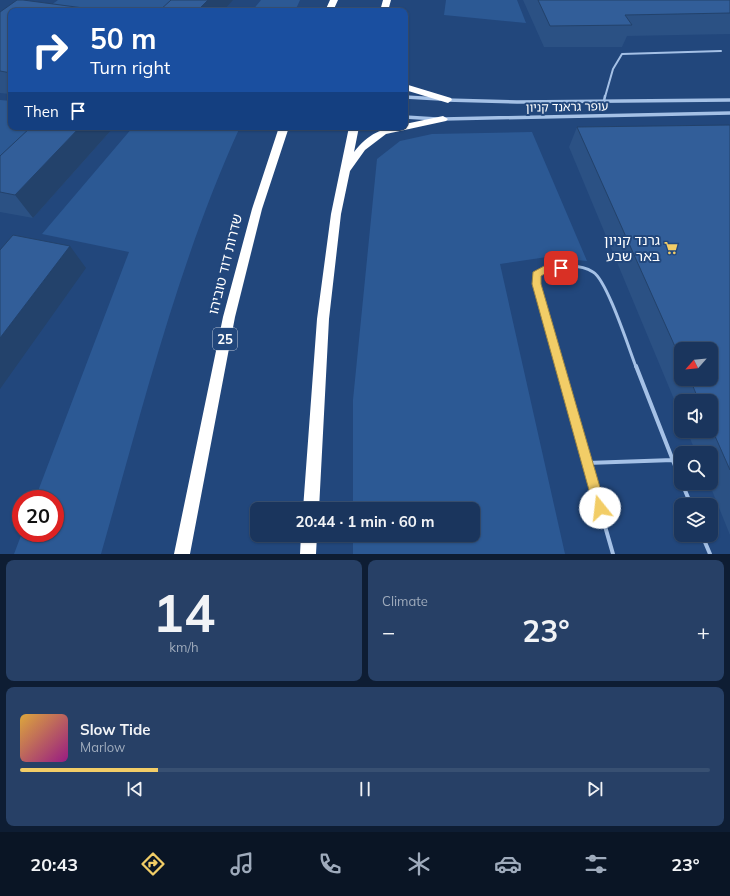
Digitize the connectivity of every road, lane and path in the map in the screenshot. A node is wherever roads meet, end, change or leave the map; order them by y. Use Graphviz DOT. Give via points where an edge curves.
graph roads {
  1 [pos="721,51"];
  2 [pos="408,88"];
  3 [pos="408,97"];
  4 [pos="448,100"];
  5 [pos="730,100"];
  6 [pos="604,101"];
  7 [pos="730,113"];
  8 [pos="408,117"];
  9 [pos="443,119"];
  10 [pos="408,127"];
  11 [pos="283,130"];
  12 [pos="353,130"];
  13 [pos="392,130"];
  14 [pos="345,170"];
  15 [pos="673,460"];
  16 [pos="587,463"];
  17 [pos="311,502"];
  18 [pos="309,542"];
  19 [pos="705,542"];
  20 [pos="182,554"];
  21 [pos="308,554"];
  22 [pos="613,554"];
  23 [pos="710,554"];
  1 -- 6 [label="lane" via="622,54 614,65"];
  2 -- 4 [label="highway"];
  3 -- 4 [label="street, עופר גראנד קניון"];
  4 -- 6 [label="street, עופר גראנד קניון"];
  5 -- 6 [label="street, עופר גראנד קניון"];
  7 -- 9 [label="street, עופר גראנד קניון"];
  8 -- 9 [label="street, עופר גראנד קניון"];
  9 -- 10 [label="highway"];
  11 -- 20 [label="highway, שדרות דוד טוביהו / 25" via="257,209 230,317"];
  12 -- 14 [label="highway"];
  13 -- 14 [label="highway" via="383,132 362,148"];
  14 -- 17 [label="highway" via="336,214 323,319"];
  15 -- 16 [label="lane"];
  15 -- 16 [label="lane" via="604,285 594,272 576,267 546,269 536,274 536,284"];
  16 -- 22 [label="lane"];
  18 -- 21 [label="highway"];
  19 -- 23 [label="lane"];
}
